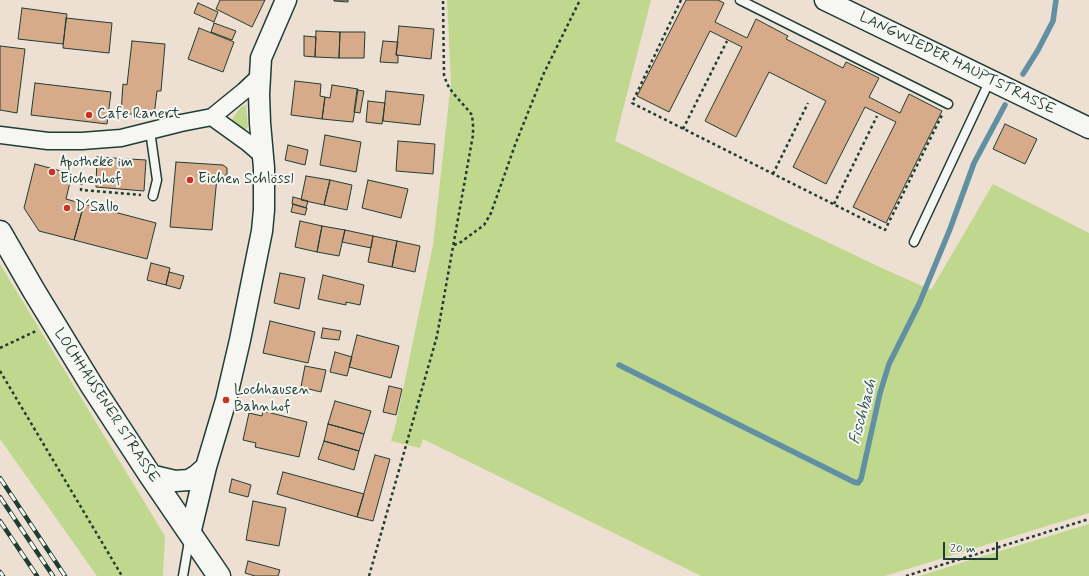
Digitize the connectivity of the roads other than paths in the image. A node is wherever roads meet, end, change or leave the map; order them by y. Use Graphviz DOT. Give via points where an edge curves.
graph roads {
  1 [pos="286,0"];
  2 [pos="740,0"];
  3 [pos="825,0"];
  4 [pos="260,76"];
  5 [pos="990,80"];
  6 [pos="948,104"];
  7 [pos="212,117"];
  8 [pos="1089,128"];
  9 [pos="150,131"];
  10 [pos="0,135"];
  11 [pos="263,156"];
  12 [pos="153,196"];
  13 [pos="0,232"];
  14 [pos="914,242"];
  15 [pos="206,467"];
  16 [pos="150,475"];
  17 [pos="190,534"];
  18 [pos="183,576"];
  19 [pos="219,576"];
  1 -- 4 [label="street" via="262,58"];
  2 -- 6 [label="lane"];
  3 -- 5 [label="street, LANGWIEDER HAUPTSTRASSE"];
  4 -- 7 [label="street"];
  4 -- 11 [label="street"];
  5 -- 8 [label="street, LANGWIEDER HAUPTSTRASSE"];
  5 -- 14 [label="lane"];
  7 -- 9 [label="street"];
  7 -- 11 [label="street"];
  9 -- 10 [label="street" via="121,138 82,141 48,141"];
  9 -- 12 [label="lane" via="157,180"];
  11 -- 15 [label="street" via="262,231 226,400"];
  13 -- 16 [label="main road, LOCHHAUSENER STRASSE" via="92,386"];
  15 -- 16 [label="street" via="189,480 175,481"];
  15 -- 17 [label="street"];
  16 -- 17 [label="main road, LOCHHAUSENER STRASSE"];
  17 -- 18 [label="lane"];
  17 -- 19 [label="main road, LOCHHAUSENER STRASSE"];
}
